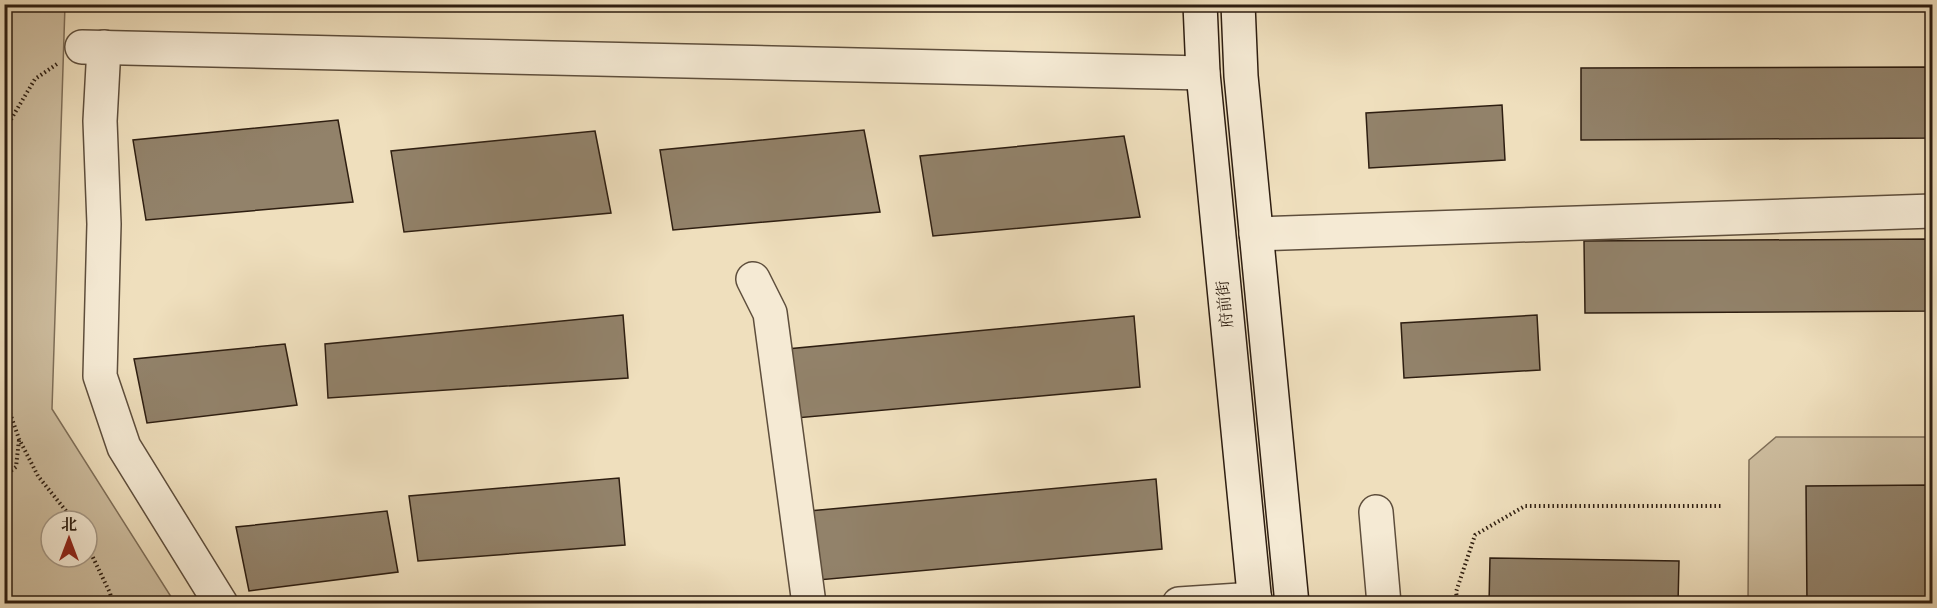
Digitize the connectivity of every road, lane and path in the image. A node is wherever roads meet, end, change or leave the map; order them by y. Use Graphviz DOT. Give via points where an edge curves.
graph roads {
  1 [pos="1200,4"];
  2 [pos="1238,4"];
  3 [pos="93,47"];
  4 [pos="1203,73"];
  5 [pos="4,131"];
  6 [pos="1932,211"];
  7 [pos="4,221"];
  8 [pos="1256,234"];
  9 [pos="4,264"];
  10 [pos="753,279"];
  11 [pos="4,396"];
  12 [pos="19,440"];
  13 [pos="4,476"];
  14 [pos="1721,506"];
  15 [pos="64,509"];
  16 [pos="1376,512"];
  17 [pos="98,569"];
  18 [pos="1255,601"];
  19 [pos="113,603"];
  20 [pos="221,603"];
  21 [pos="808,603"];
  22 [pos="1179,603"];
  23 [pos="1292,603"];
  24 [pos="1384,603"];
  25 [pos="1458,603"];
  1 -- 4 [label="street, 府前街"];
  2 -- 8 [label="street"];
  3 -- 4 [label="street"];
  3 -- 5 [label="path" via="35,79"];
  3 -- 20 [label="street" via="104,224 100,376 124,447"];
  4 -- 18 [label="street, 府前街"];
  6 -- 8 [label="street"];
  7 -- 9 [label="path"];
  8 -- 23 [label="street"];
  10 -- 21 [label="street" via="770,313"];
  11 -- 12 [label="path"];
  12 -- 13 [label="path" via="15,467"];
  12 -- 15 [label="path" via="38,476"];
  14 -- 25 [label="path" via="1526,506 1475,535 1456,592"];
  16 -- 24 [label="street"];
  17 -- 19 [label="path"];
  18 -- 22 [label="street"];
}
